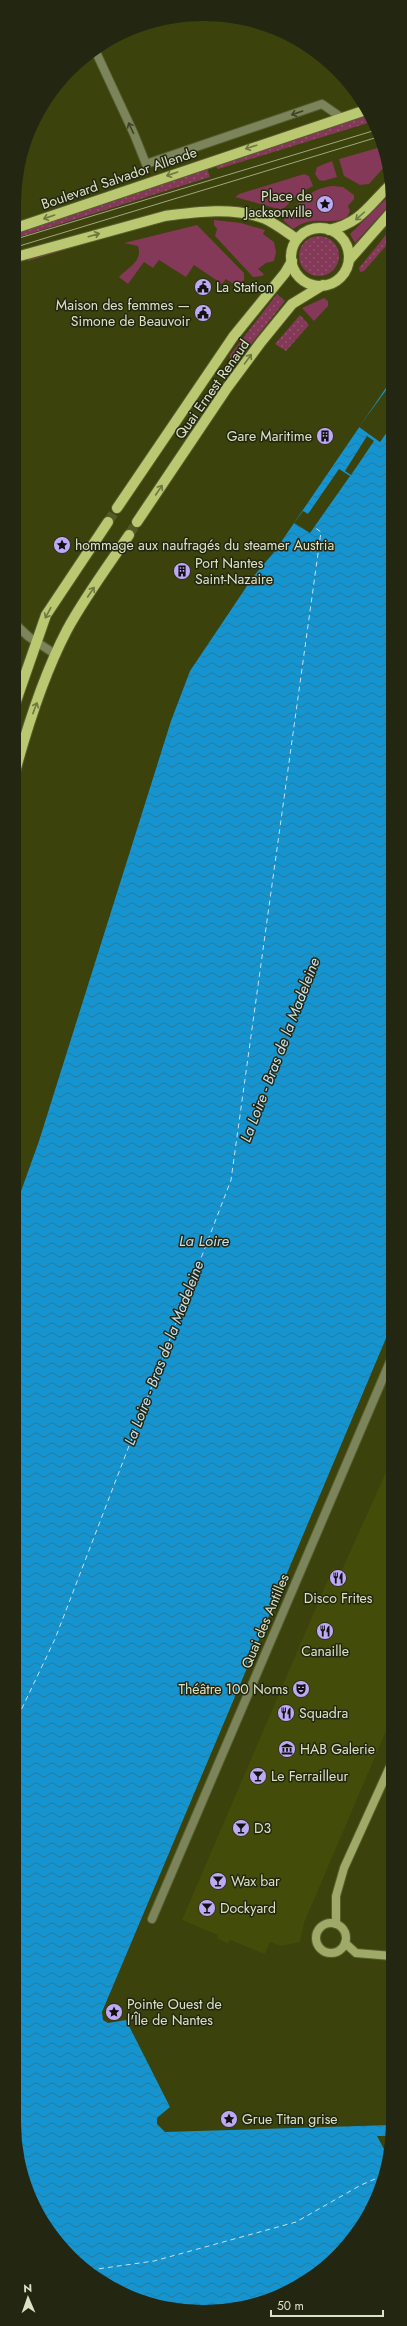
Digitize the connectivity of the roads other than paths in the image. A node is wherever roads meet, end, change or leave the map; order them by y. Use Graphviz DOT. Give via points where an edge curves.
graph roads {
  1 [pos="97,55"];
  2 [pos="362,111"];
  3 [pos="342,118"];
  4 [pos="386,190"];
  5 [pos="386,218"];
  6 [pos="21,226"];
  7 [pos="329,230"];
  8 [pos="297,239"];
  9 [pos="21,256"];
  10 [pos="349,260"];
  11 [pos="292,261"];
  12 [pos="323,285"];
  13 [pos="117,508"];
  14 [pos="108,522"];
  15 [pos="137,522"];
  16 [pos="129,536"];
  17 [pos="21,629"];
  18 [pos="36,642"];
  19 [pos="55,654"];
  20 [pos="21,686"];
  21 [pos="21,748"];
  22 [pos="386,1371"];
  23 [pos="386,1775"];
  24 [pos="152,1919"];
  25 [pos="336,1924"];
  26 [pos="345,1944"];
  27 [pos="386,1956"];
  3 -- 1 [label="street, one-way" via="322,104 146,164"];
  2 -- 3 [label="main road"];
  3 -- 6 [label="main road, Boulevard Salvador Allende, one-way"];
  4 -- 7 [label="main road, one-way" via="357,219 346,226"];
  5 -- 10 [label="main road"];
  7 -- 8 [label="main road" via="313,229"];
  7 -- 10 [label="main road" via="337,233 344,241"];
  9 -- 8 [label="main road, one-way" via="164,216 210,212 262,218"];
  8 -- 11 [label="main road" via="292,251"];
  10 -- 12 [label="main road" via="339,278"];
  11 -- 12 [label="main road" via="295,271 303,279 312,284"];
  11 -- 13 [label="main road, Quai Ernest Renaud" via="233,337"];
  15 -- 12 [label="main road, Quai Ernest Renaud, one-way" via="261,342 292,304"];
  14 -- 18 [label="main road, one-way" via="46,615"];
  19 -- 16 [label="main road, one-way" via="68,628"];
  17 -- 18 [label="street"];
  18 -- 19 [label="street"];
  18 -- 20 [label="main road"];
  21 -- 19 [label="main road, one-way"];
  22 -- 24 [label="street, Quai des Antilles"];
  23 -- 25 [label="main road" via="344,1868 336,1896"];
  25 -- 26 [label="main road" via="345,1932"];
  25 -- 26 [label="main road" via="328,1923 322,1926 317,1932 316,1944 330,1954 339,1951"];
  26 -- 27 [label="main road" via="356,1953"];
}
